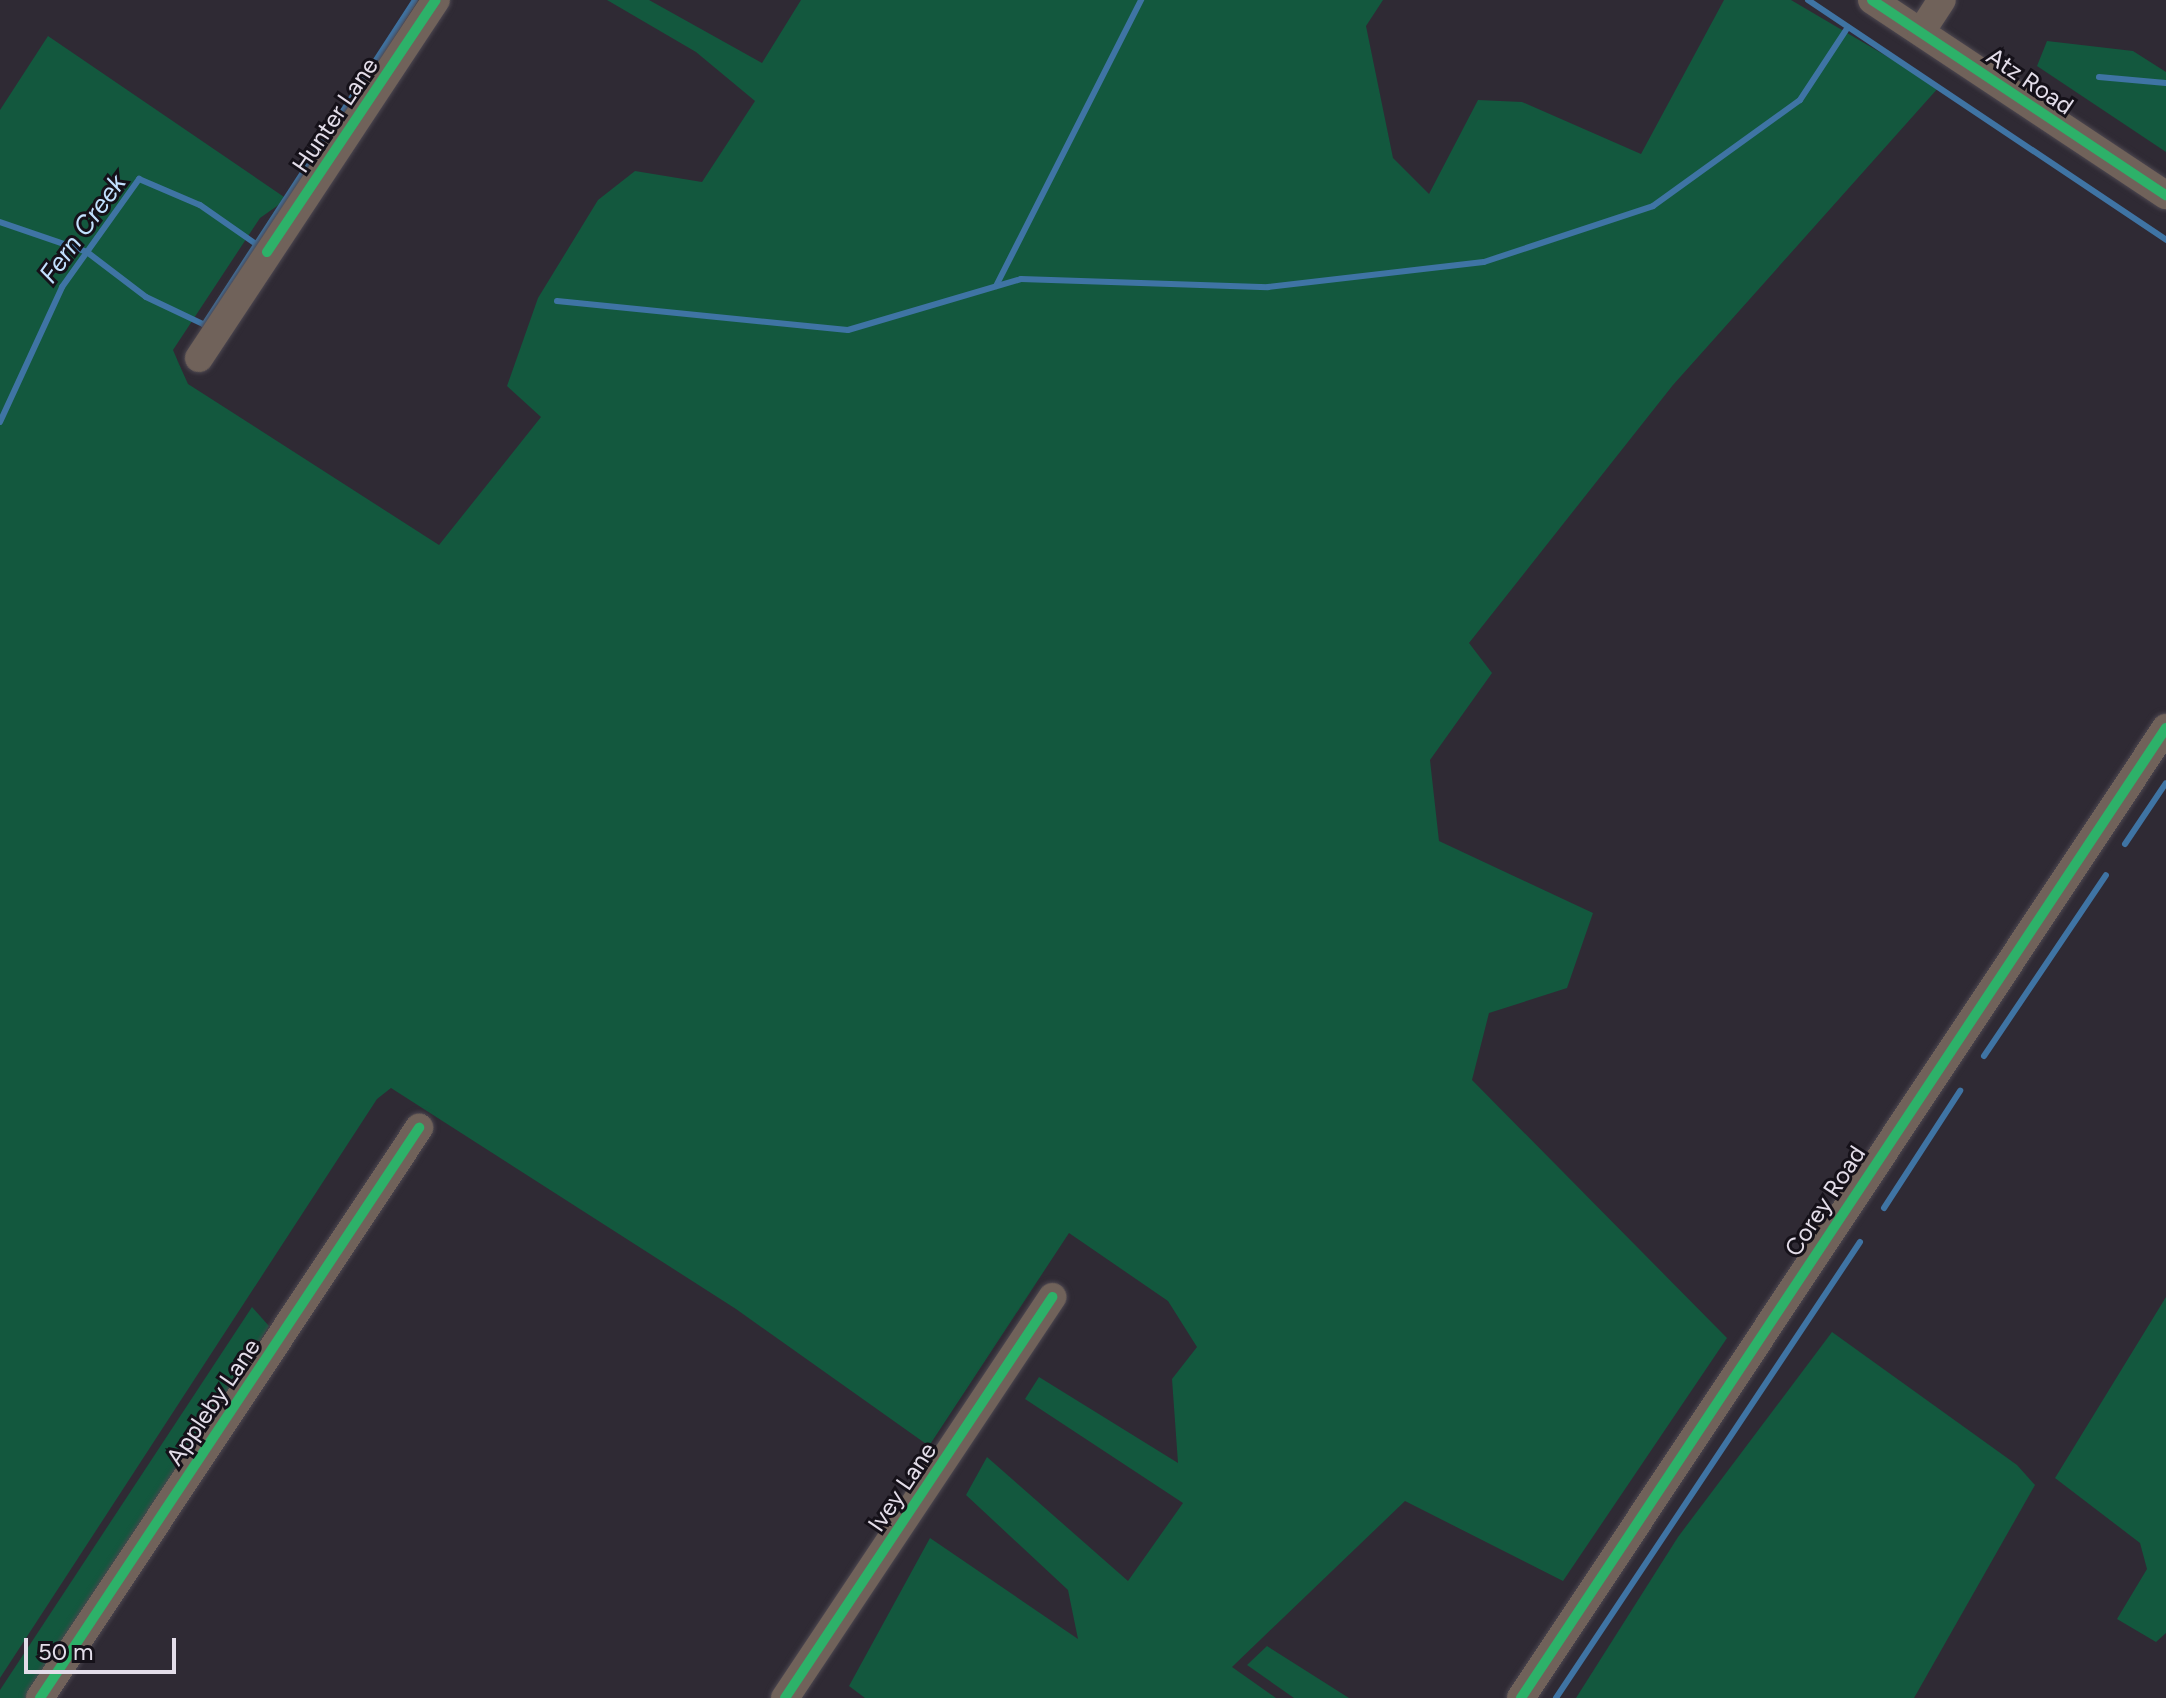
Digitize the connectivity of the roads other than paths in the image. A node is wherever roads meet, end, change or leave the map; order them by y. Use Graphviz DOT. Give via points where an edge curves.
graph roads {
  1 [pos="436,0"];
  2 [pos="1872,0"];
  3 [pos="1942,0"];
  4 [pos="1921,32"];
  5 [pos="2166,195"];
  6 [pos="199,358"];
  7 [pos="2166,728"];
  8 [pos="419,1128"];
  9 [pos="1052,1297"];
  10 [pos="40,1698"];
  11 [pos="785,1698"];
  12 [pos="1521,1698"];
  1 -- 6 [label="street, Hunter Lane"];
  2 -- 4 [label="street, Atz Road"];
  3 -- 4 [label="street"];
  4 -- 5 [label="street, Atz Road"];
  7 -- 12 [label="street, Corey Road"];
  8 -- 10 [label="street, Appleby Lane"];
  9 -- 11 [label="street, Ivey Lane"];
}
